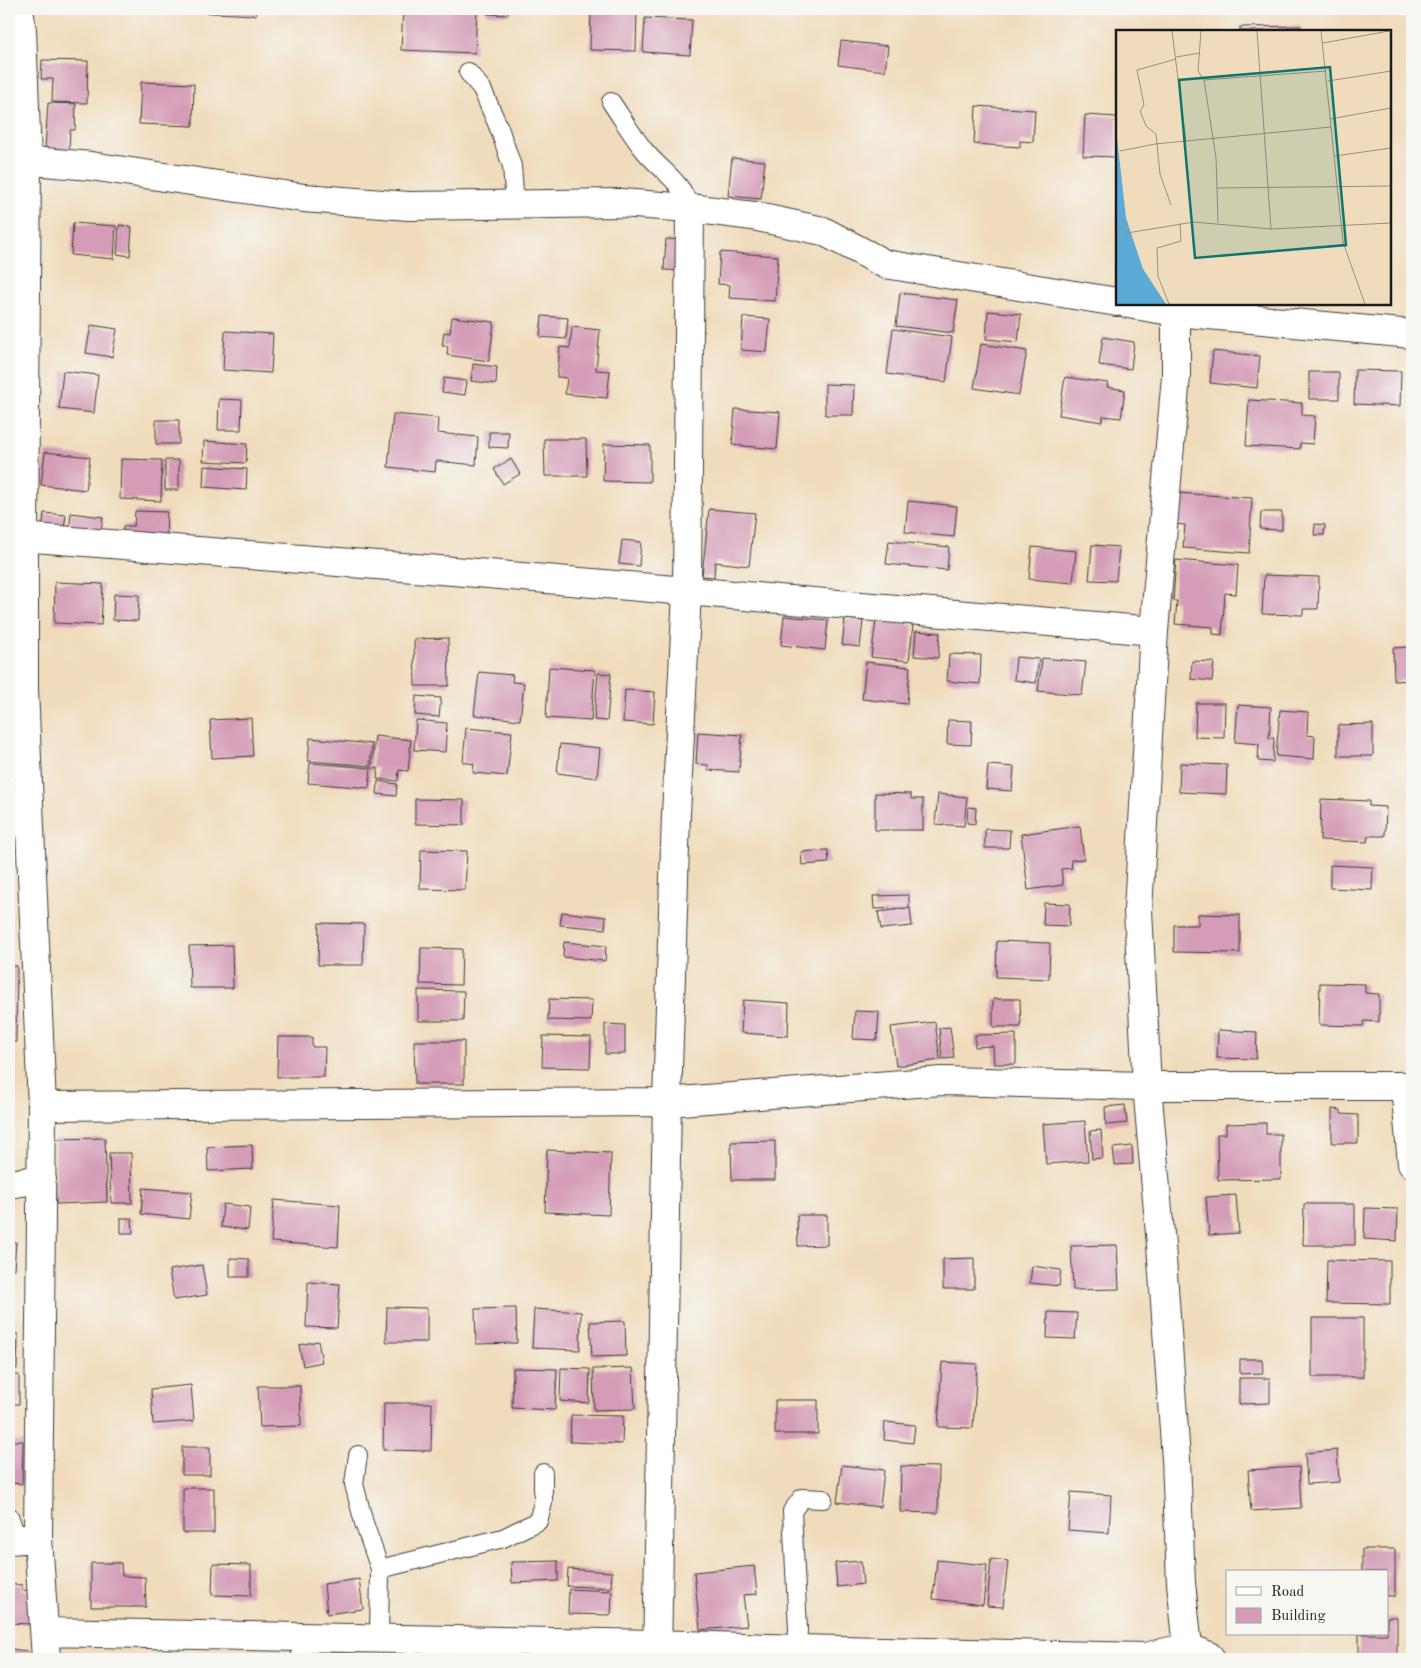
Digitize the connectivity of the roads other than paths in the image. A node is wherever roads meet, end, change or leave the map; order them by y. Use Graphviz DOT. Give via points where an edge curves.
graph roads {
  1 [pos="19,9"];
  2 [pos="468,72"];
  3 [pos="611,102"];
  4 [pos="18,160"];
  5 [pos="515,205"];
  6 [pos="690,208"];
  7 [pos="1116,302"];
  8 [pos="1134,305"];
  9 [pos="1176,312"];
  10 [pos="1412,334"];
  11 [pos="16,536"];
  12 [pos="687,592"];
  13 [pos="1154,631"];
  14 [pos="20,834"];
  15 [pos="1147,1086"];
  16 [pos="1409,1086"];
  17 [pos="667,1102"];
  18 [pos="42,1106"];
  19 [pos="1412,1164"];
  20 [pos="42,1179"];
  21 [pos="9,1184"];
  22 [pos="358,1455"];
  23 [pos="543,1472"];
  24 [pos="823,1499"];
  25 [pos="18,1533"];
  26 [pos="380,1569"];
  27 [pos="45,1632"];
  28 [pos="379,1639"];
  29 [pos="302,1648"];
  30 [pos="797,1649"];
  31 [pos="657,1652"];
  32 [pos="1200,1653"];
  33 [pos="46,1659"];
  1 -- 4 [label="street" via="22,30"];
  2 -- 5 [label="lane" via="482,89 499,128 512,166"];
  3 -- 6 [label="lane" via="645,151 672,177 686,196"];
  4 -- 5 [label="street" via="91,166 304,198 409,206"];
  4 -- 11 [label="street"];
  5 -- 6 [label="street" via="620,203"];
  6 -- 7 [label="street" via="753,216 823,231 886,264"];
  6 -- 12 [label="street"];
  8 -- 9 [label="street"];
  9 -- 10 [label="street"];
  9 -- 13 [label="street" via="1176,376"];
  11 -- 12 [label="street"];
  11 -- 14 [label="street" via="24,689"];
  12 -- 13 [label="street"];
  12 -- 17 [label="street"];
  13 -- 15 [label="street" via="1138,910"];
  14 -- 18 [label="street"];
  15 -- 16 [label="street"];
  15 -- 17 [label="street" via="942,1080"];
  15 -- 32 [label="street" via="1176,1459 1181,1583"];
  16 -- 19 [label="street"];
  17 -- 18 [label="street"];
  17 -- 31 [label="street"];
  18 -- 20 [label="street"];
  20 -- 21 [label="street"];
  20 -- 25 [label="street"];
  22 -- 26 [label="lane" via="354,1484"];
  23 -- 26 [label="lane" via="543,1503 538,1521 504,1538"];
  24 -- 30 [label="lane" via="802,1498 792,1511"];
  25 -- 27 [label="street"];
  26 -- 28 [label="lane"];
  27 -- 29 [label="street"];
  27 -- 33 [label="street"];
  28 -- 29 [label="street"];
  28 -- 31 [label="street"];
  30 -- 31 [label="street"];
  30 -- 32 [label="street" via="1145,1657"];
}
